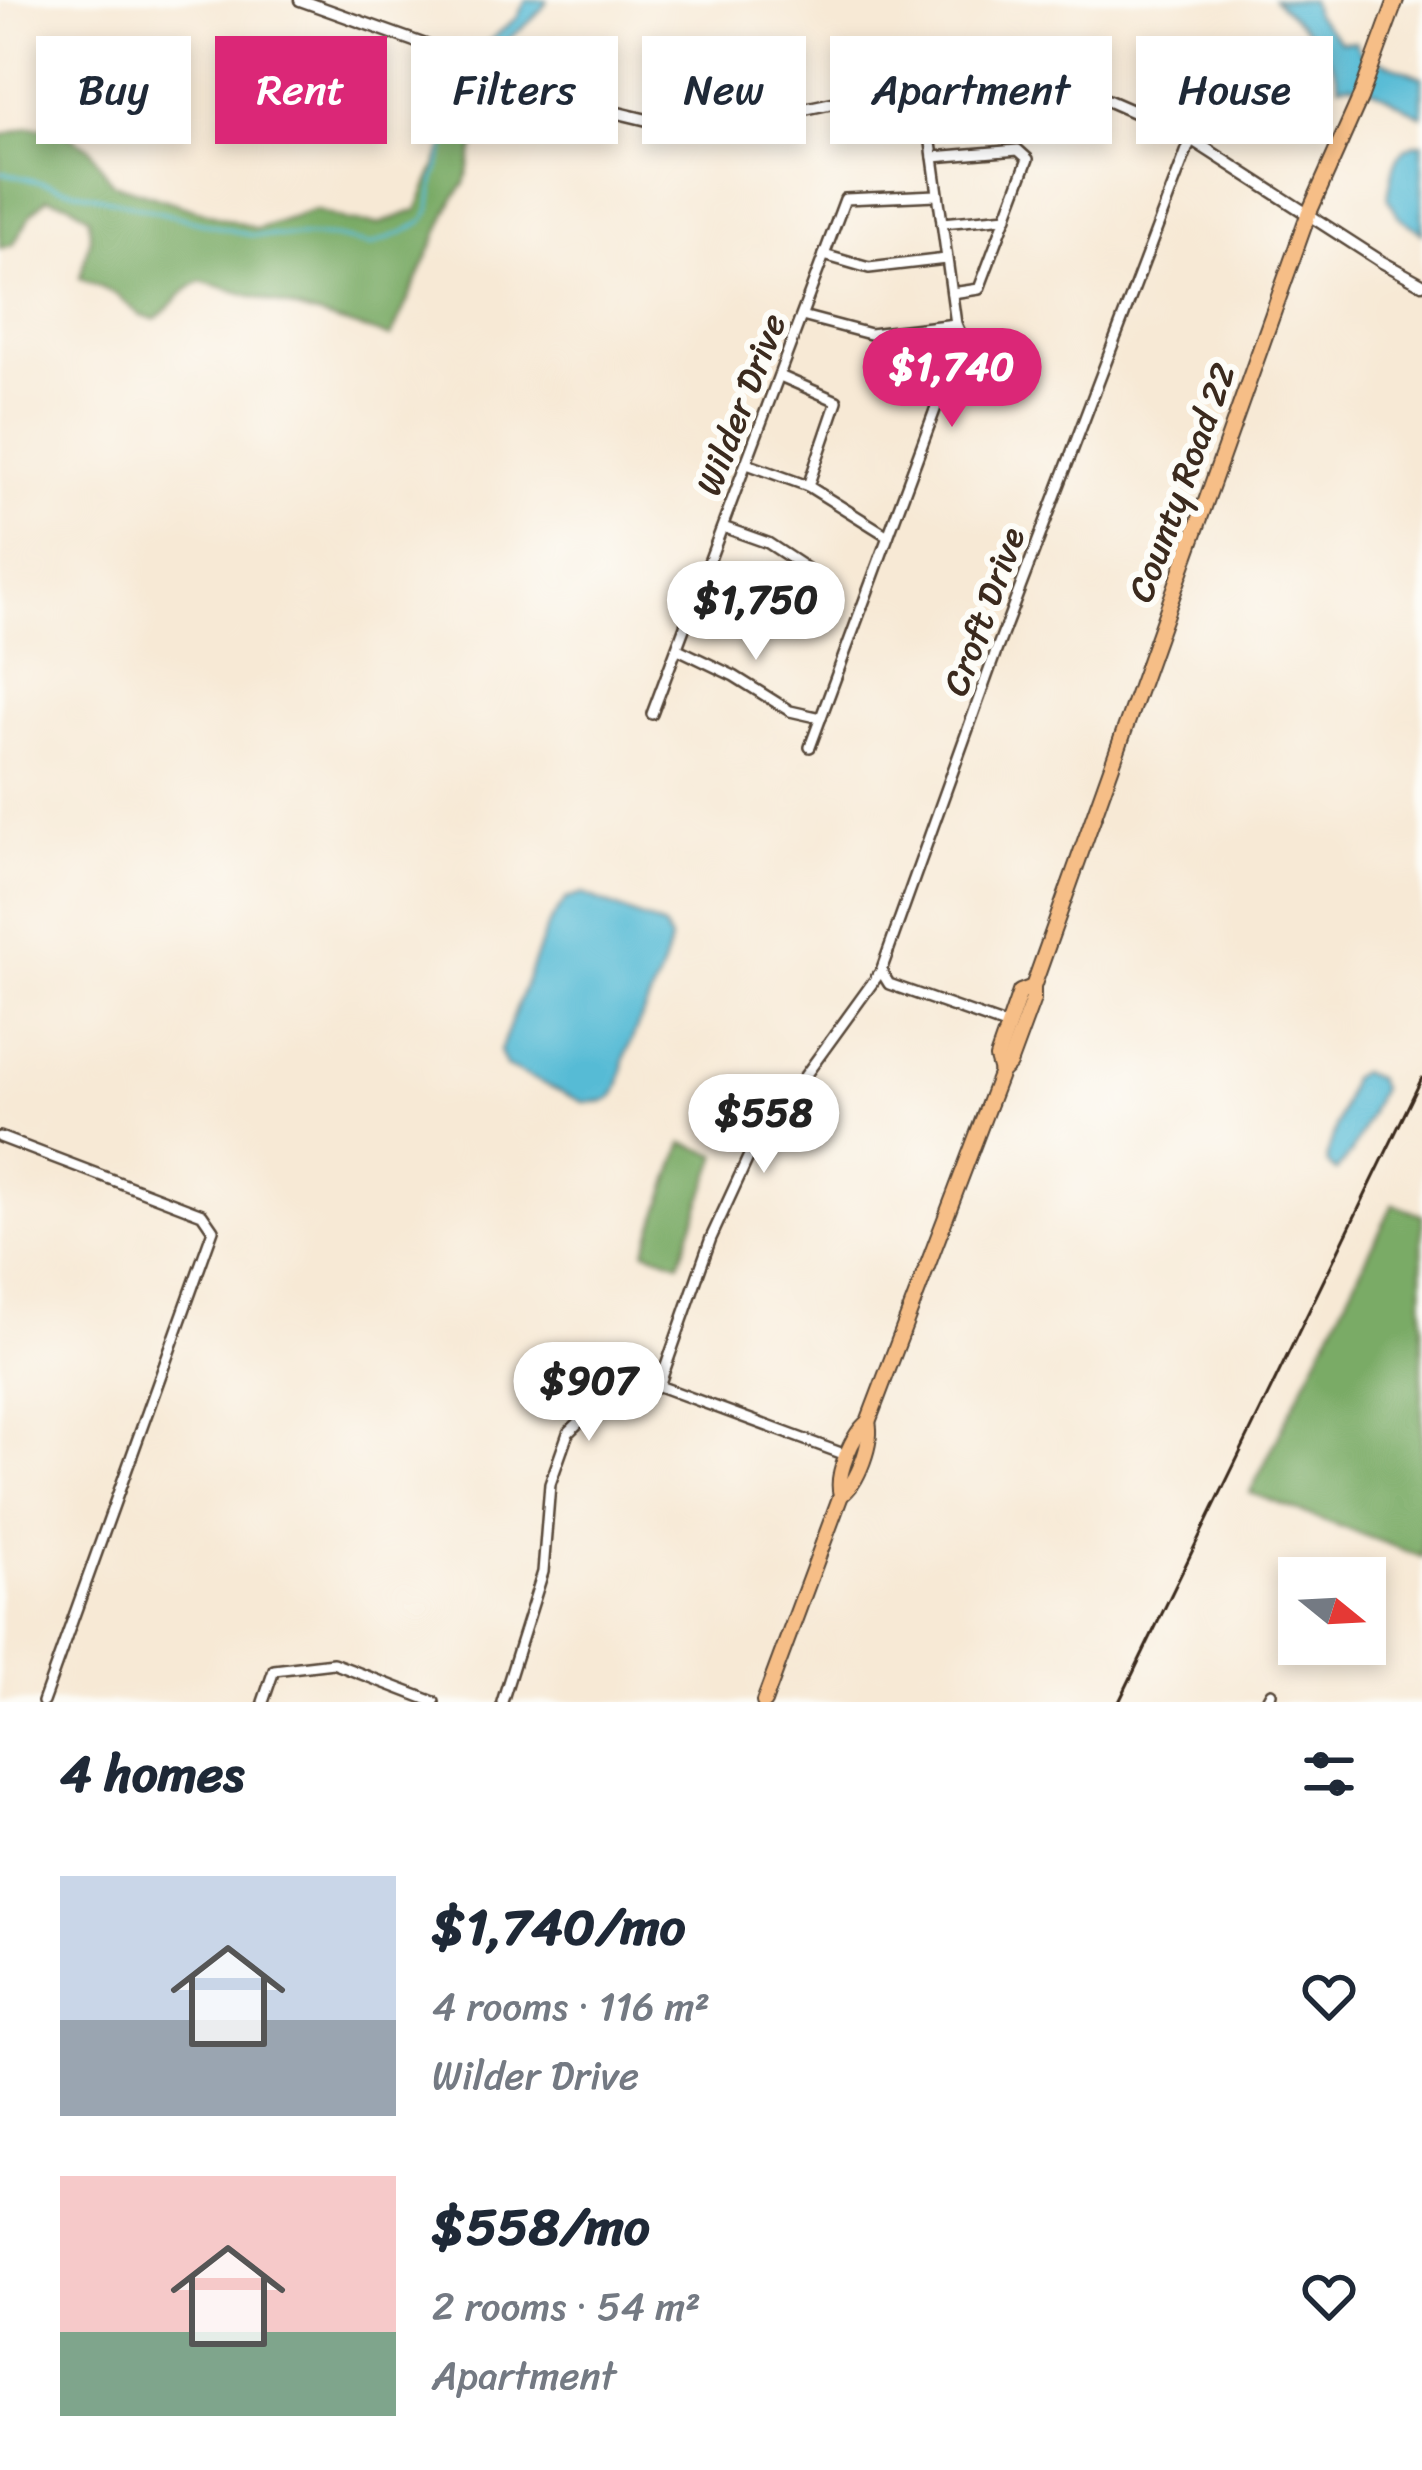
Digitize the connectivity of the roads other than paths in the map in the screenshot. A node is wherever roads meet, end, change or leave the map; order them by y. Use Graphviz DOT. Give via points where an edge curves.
graph roads {
  1 [pos="300,0"];
  2 [pos="1396,0"];
  3 [pos="830,104"];
  4 [pos="932,144"];
  5 [pos="1189,144"];
  6 [pos="1199,144"];
  7 [pos="934,157"];
  8 [pos="938,195"];
  9 [pos="1308,215"];
  10 [pos="1007,217"];
  11 [pos="942,223"];
  12 [pos="824,255"];
  13 [pos="946,259"];
  14 [pos="1422,284"];
  15 [pos="952,293"];
  16 [pos="802,316"];
  17 [pos="956,324"];
  18 [pos="781,376"];
  19 [pos="747,464"];
  20 [pos="808,486"];
  21 [pos="723,526"];
  22 [pos="888,536"];
  23 [pos="700,587"];
  24 [pos="678,649"];
  25 [pos="652,714"];
  26 [pos="820,718"];
  27 [pos="810,747"];
  28 [pos="881,971"];
  29 [pos="1033,987"];
  30 [pos="1008,1026"];
  31 [pos="1001,1072"];
  32 [pos="0,1137"];
  33 [pos="659,1386"];
  34 [pos="868,1422"];
  35 [pos="849,1456"];
  36 [pos="841,1495"];
  37 [pos="43,1702"];
  38 [pos="262,1702"];
  39 [pos="434,1702"];
  40 [pos="502,1702"];
  41 [pos="764,1702"];
  1 -- 3 [label="street" via="645,122 723,126"];
  2 -- 9 [label="main road, County Road 22"];
  4 -- 7 [label="street"];
  5 -- 28 [label="street, Croft Drive"];
  6 -- 9 [label="street"];
  7 -- 8 [label="street"];
  7 -- 10 [label="street" via="1018,150 1028,159"];
  8 -- 11 [label="street"];
  8 -- 12 [label="street, Wilder Drive" via="845,200"];
  9 -- 14 [label="street"];
  9 -- 29 [label="main road, County Road 22"];
  10 -- 11 [label="street"];
  10 -- 15 [label="street" via="980,289"];
  11 -- 13 [label="street"];
  12 -- 13 [label="street" via="868,268"];
  12 -- 16 [label="street, Wilder Drive"];
  13 -- 15 [label="street"];
  15 -- 17 [label="street"];
  16 -- 17 [label="street" via="870,334"];
  16 -- 18 [label="street, Wilder Drive"];
  17 -- 22 [label="street" via="962,338"];
  18 -- 19 [label="street, Wilder Drive"];
  18 -- 20 [label="street" via="837,400"];
  19 -- 20 [label="street"];
  19 -- 21 [label="street, Wilder Drive"];
  20 -- 22 [label="street"];
  21 -- 23 [label="street, Wilder Drive"];
  21 -- 23 [label="street" via="806,568 789,614 782,623 771,620"];
  22 -- 26 [label="street"];
  23 -- 24 [label="street, Wilder Drive"];
  24 -- 25 [label="street, Wilder Drive"];
  24 -- 26 [label="street" via="790,711"];
  26 -- 27 [label="street"];
  28 -- 30 [label="street" via="889,984"];
  28 -- 33 [label="street, Croft Drive" via="752,1149"];
  29 -- 30 [label="main road, County Road 22" via="1020,992"];
  29 -- 31 [label="main road, County Road 22"];
  30 -- 31 [label="main road, County Road 22" via="997,1058"];
  31 -- 34 [label="main road, County Road 22"];
  32 -- 37 [label="street" via="202,1214 213,1230"];
  33 -- 35 [label="street"];
  33 -- 40 [label="street" via="605,1396 568,1432 550,1484 539,1588"];
  34 -- 35 [label="main road, County Road 22"];
  34 -- 36 [label="main road, County Road 22" via="871,1435"];
  35 -- 36 [label="main road, County Road 22"];
  36 -- 41 [label="main road, County Road 22"];
  38 -- 39 [label="street" via="274,1670 333,1663"];
}
